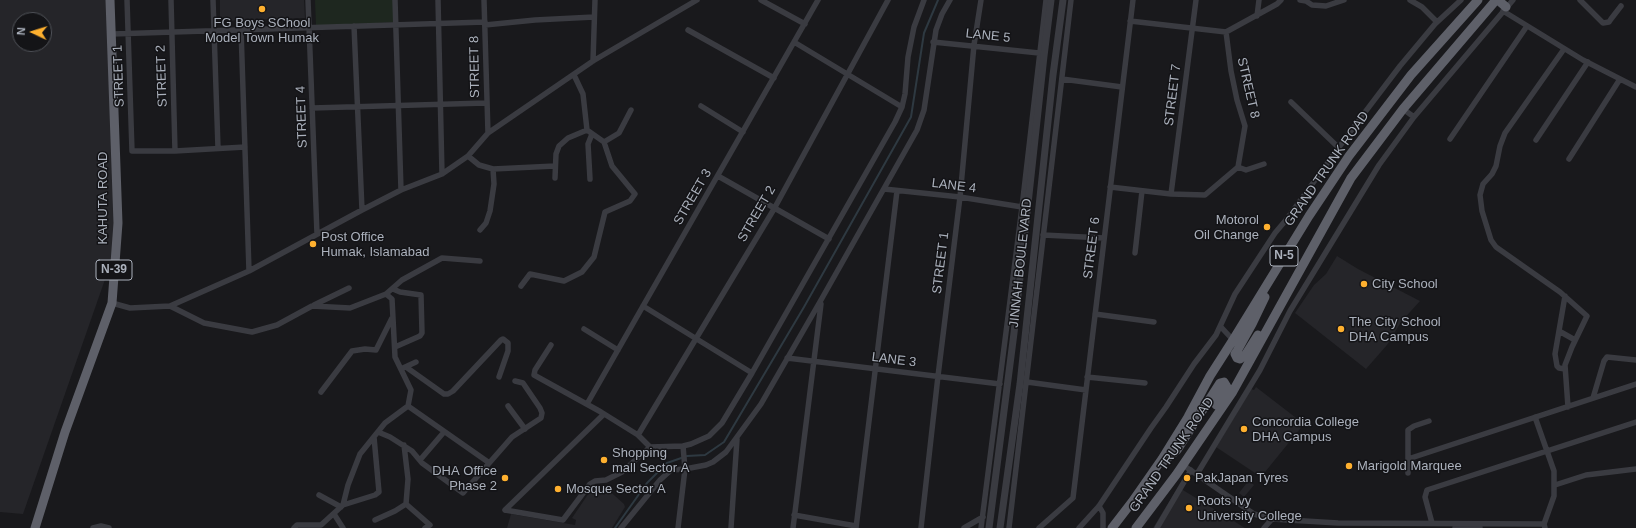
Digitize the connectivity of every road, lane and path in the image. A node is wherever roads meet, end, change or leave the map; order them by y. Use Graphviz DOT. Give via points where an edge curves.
graph roads {
  1 [pos="110,0"];
  2 [pos="127,0"];
  3 [pos="171,0"];
  4 [pos="214,0"];
  5 [pos="308,0"];
  6 [pos="395,0"];
  7 [pos="438,0"];
  8 [pos="484,0"];
  9 [pos="595,0"];
  10 [pos="697,0"];
  11 [pos="760,0"];
  12 [pos="818,0"];
  13 [pos="888,0"];
  14 [pos="924,0"];
  15 [pos="950,0"];
  16 [pos="981,0"];
  17 [pos="1046,0"];
  18 [pos="1051,0"];
  19 [pos="1064,0"];
  20 [pos="1071,0"];
  21 [pos="1133,0"];
  22 [pos="1196,0"];
  23 [pos="1259,0"];
  24 [pos="1281,0"];
  25 [pos="1300,0"];
  26 [pos="1344,0"];
  27 [pos="1410,0"];
  28 [pos="1461,0"];
  29 [pos="1497,0"];
  30 [pos="1513,0"];
  31 [pos="1580,0"];
  32 [pos="1473,2"];
  33 [pos="1621,6"];
  34 [pos="1504,9"];
  35 [pos="1257,16"];
  36 [pos="594,17"];
  37 [pos="1130,21"];
  38 [pos="1437,22"];
  39 [pos="439,23"];
  40 [pos="396,24"];
  41 [pos="485,24"];
  42 [pos="805,24"];
  43 [pos="354,26"];
  44 [pos="1527,26"];
  45 [pos="309,27"];
  46 [pos="1193,28"];
  47 [pos="241,29"];
  48 [pos="214,30"];
  49 [pos="688,30"];
  50 [pos="172,32"];
  51 [pos="1226,32"];
  52 [pos="128,33"];
  53 [pos="112,34"];
  54 [pos="794,42"];
  55 [pos="933,42"];
  56 [pos="974,45"];
  57 [pos="1564,49"];
  58 [pos="1039,53"];
  59 [pos="593,61"];
  60 [pos="1588,62"];
  61 [pos="848,74"];
  62 [pos="574,75"];
  63 [pos="774,78"];
  64 [pos="1062,79"];
  65 [pos="1620,79"];
  66 [pos="1122,87"];
  67 [pos="1636,87"];
  68 [pos="1291,102"];
  69 [pos="486,103"];
  70 [pos="440,105"];
  71 [pos="399,106"];
  72 [pos="702,106"];
  73 [pos="358,107"];
  74 [pos="902,107"];
  75 [pos="312,108"];
  76 [pos="1403,109"];
  77 [pos="631,110"];
  78 [pos="1414,117"];
  79 [pos="1034,123"];
  80 [pos="1048,125"];
  81 [pos="1056,126"];
  82 [pos="590,132"];
  83 [pos="743,132"];
  84 [pos="488,133"];
  85 [pos="1450,138"];
  86 [pos="1536,140"];
  87 [pos="604,142"];
  88 [pos="245,147"];
  89 [pos="218,148"];
  90 [pos="1339,148"];
  91 [pos="175,150"];
  92 [pos="468,156"];
  93 [pos="1569,159"];
  94 [pos="1264,164"];
  95 [pos="555,166"];
  96 [pos="1238,167"];
  97 [pos="493,169"];
  98 [pos="442,174"];
  99 [pos="718,176"];
  100 [pos="555,178"];
  101 [pos="590,179"];
  102 [pos="1110,187"];
  103 [pos="884,189"];
  104 [pos="401,190"];
  105 [pos="897,191"];
  106 [pos="1142,191"];
  107 [pos="1171,194"];
  108 [pos="960,197"];
  109 [pos="1022,207"];
  110 [pos="774,208"];
  111 [pos="362,210"];
  112 [pos="480,230"];
  113 [pos="317,234"];
  114 [pos="1043,235"];
  115 [pos="1104,238"];
  116 [pos="828,239"];
  117 [pos="1287,250"];
  118 [pos="1135,254"];
  119 [pos="480,261"];
  120 [pos="249,271"];
  121 [pos="521,286"];
  122 [pos="349,288"];
  123 [pos="393,289"];
  124 [pos="386,294"];
  125 [pos="1286,294"];
  126 [pos="1565,296"];
  127 [pos="821,300"];
  128 [pos="112,303"];
  129 [pos="170,306"];
  130 [pos="312,306"];
  131 [pos="643,306"];
  132 [pos="1095,314"];
  133 [pos="393,318"];
  134 [pos="1154,322"];
  135 [pos="1221,327"];
  136 [pos="584,329"];
  137 [pos="1559,331"];
  138 [pos="1014,333"];
  139 [pos="1025,334"];
  140 [pos="696,339"];
  141 [pos="1233,340"];
  142 [pos="1576,340"];
  143 [pos="551,345"];
  144 [pos="394,348"];
  145 [pos="618,350"];
  146 [pos="787,358"];
  147 [pos="1636,360"];
  148 [pos="813,361"];
  149 [pos="416,362"];
  150 [pos="403,368"];
  151 [pos="876,369"];
  152 [pos="1565,369"];
  153 [pos="752,373"];
  154 [pos="938,376"];
  155 [pos="499,377"];
  156 [pos="1087,377"];
  157 [pos="515,381"];
  158 [pos="1027,382"];
  159 [pos="1145,383"];
  160 [pos="1000,384"];
  161 [pos="1636,384"];
  162 [pos="1086,390"];
  163 [pos="321,392"];
  164 [pos="1593,398"];
  165 [pos="586,404"];
  166 [pos="408,406"];
  167 [pos="508,406"];
  168 [pos="1568,406"];
  169 [pos="604,414"];
  170 [pos="1535,417"];
  171 [pos="1429,421"];
  172 [pos="1636,422"];
  173 [pos="998,427"];
  174 [pos="1013,428"];
  175 [pos="1022,428"];
  176 [pos="525,429"];
  177 [pos="378,432"];
  178 [pos="444,432"];
  179 [pos="638,436"];
  180 [pos="374,437"];
  181 [pos="737,437"];
  182 [pos="404,445"];
  183 [pos="650,447"];
  184 [pos="684,448"];
  185 [pos="1546,451"];
  186 [pos="1408,459"];
  187 [pos="420,460"];
  188 [pos="488,462"];
  189 [pos="1183,465"];
  190 [pos="685,469"];
  191 [pos="1636,469"];
  192 [pos="1191,470"];
  193 [pos="1153,472"];
  194 [pos="1408,473"];
  195 [pos="1197,474"];
  196 [pos="1554,485"];
  197 [pos="319,495"];
  198 [pos="406,504"];
  199 [pos="342,506"];
  200 [pos="1099,506"];
  201 [pos="334,514"];
  202 [pos="794,515"];
  203 [pos="983,517"];
  204 [pos="1272,519"];
  205 [pos="375,520"];
  206 [pos="1432,523"];
  207 [pos="1340,525"];
  208 [pos="1404,526"];
  209 [pos="1545,526"];
  210 [pos="856,527"];
  211 [pos="35,528"];
  212 [pos="93,528"];
  213 [pos="109,528"];
  214 [pos="294,528"];
  215 [pos="343,528"];
  216 [pos="425,528"];
  217 [pos="621,528"];
  218 [pos="678,528"];
  219 [pos="731,528"];
  220 [pos="793,528"];
  221 [pos="922,528"];
  222 [pos="964,528"];
  223 [pos="981,528"];
  224 [pos="989,528"];
  225 [pos="1000,528"];
  226 [pos="1009,528"];
  227 [pos="1039,528"];
  228 [pos="1079,528"];
  229 [pos="1103,528"];
  230 [pos="1112,528"];
  231 [pos="1136,528"];
  232 [pos="1157,528"];
  233 [pos="1264,528"];
  234 [pos="1455,528"];
  235 [pos="1480,528"];
  1 -- 53 [label="highway, KAHUTA ROAD / N-39"];
  2 -- 52 [label="street, STREET 1"];
  3 -- 50 [label="street, STREET 2"];
  4 -- 48 [label="street"];
  5 -- 45 [label="street, STREET 4"];
  6 -- 40 [label="street"];
  7 -- 39 [label="street"];
  8 -- 41 [label="street, STREET 8"];
  9 -- 36 [label="street"];
  10 -- 59 [label="street"];
  11 -- 42 [label="street"];
  12 -- 42 [label="street, STREET 3"];
  13 -- 61 [label="street, STREET 2"];
  14 -- 74 [label="street" via="914,27"];
  15 -- 55 [label="street" via="942,14"];
  16 -- 56 [label="street, STREET 1"];
  17 -- 58 [label="street"];
  18 -- 79 [label="street, JINNAH BOULEVARD"];
  19 -- 80 [label="street, JINNAH BOULEVARD"];
  20 -- 64 [label="street"];
  21 -- 37 [label="street, STREET 6"];
  22 -- 46 [label="street, STREET 7"];
  23 -- 35 [label="street"];
  24 -- 35 [label="street"];
  25 -- 26 [label="street" via="1312,5 1326,6"];
  27 -- 38 [label="street" via="1422,7"];
  28 -- 38 [label="street"];
  29 -- 34 [label="highway"];
  29 -- 76 [label="highway, GRAND TRUNK ROAD / N-5"];
  30 -- 34 [label="street"];
  31 -- 33 [label="street" via="1603,23 1609,22"];
  32 -- 117 [label="highway, GRAND TRUNK ROAD / N-5" via="1349,156"];
  34 -- 44 [label="street"];
  34 -- 78 [label="street"];
  35 -- 51 [label="street"];
  36 -- 41 [label="street"];
  36 -- 59 [label="street"];
  37 -- 46 [label="street"];
  37 -- 66 [label="street, STREET 6"];
  38 -- 90 [label="street"];
  39 -- 40 [label="street"];
  39 -- 41 [label="street"];
  39 -- 70 [label="street"];
  40 -- 43 [label="street"];
  40 -- 71 [label="street"];
  41 -- 69 [label="street, STREET 8"];
  42 -- 54 [label="street, STREET 3"];
  43 -- 45 [label="street"];
  43 -- 73 [label="street"];
  44 -- 57 [label="street"];
  44 -- 85 [label="street"];
  45 -- 47 [label="street"];
  45 -- 75 [label="street, STREET 4"];
  46 -- 51 [label="street"];
  46 -- 107 [label="street, STREET 7"];
  47 -- 48 [label="street"];
  47 -- 88 [label="street"];
  48 -- 50 [label="street"];
  48 -- 89 [label="street"];
  49 -- 63 [label="street"];
  50 -- 52 [label="street"];
  50 -- 91 [label="street, STREET 2"];
  51 -- 96 [label="street, STREET 8" via="1231,71 1245,126"];
  52 -- 53 [label="street"];
  52 -- 91 [label="street, STREET 1" via="132,150"];
  53 -- 128 [label="highway, KAHUTA ROAD / N-39" via="118,223"];
  54 -- 61 [label="street"];
  54 -- 63 [label="street, STREET 3"];
  55 -- 56 [label="street, LANE 5"];
  55 -- 103 [label="street" via="927,95 921,121"];
  56 -- 58 [label="street, LANE 5"];
  56 -- 108 [label="street, STREET 1"];
  57 -- 60 [label="street"];
  57 -- 126 [label="street" via="1505,133 1496,166 1483,184 1480,195 1482,211 1491,240 1496,247"];
  58 -- 79 [label="street"];
  59 -- 62 [label="street"];
  60 -- 65 [label="street"];
  60 -- 86 [label="street"];
  61 -- 74 [label="street"];
  61 -- 110 [label="street, STREET 2"];
  62 -- 82 [label="street" via="583,94"];
  62 -- 84 [label="street"];
  63 -- 83 [label="street, STREET 3"];
  64 -- 66 [label="street"];
  64 -- 81 [label="street"];
  65 -- 67 [label="street"];
  65 -- 93 [label="street"];
  66 -- 102 [label="street, STREET 6"];
  68 -- 90 [label="street"];
  69 -- 70 [label="street"];
  69 -- 84 [label="street, STREET 8"];
  70 -- 71 [label="street"];
  70 -- 98 [label="street"];
  71 -- 73 [label="street"];
  71 -- 104 [label="street"];
  72 -- 83 [label="street"];
  73 -- 75 [label="street"];
  73 -- 111 [label="street"];
  74 -- 116 [label="street"];
  75 -- 113 [label="street, STREET 4"];
  76 -- 78 [label="street"];
  76 -- 125 [label="highway, GRAND TRUNK ROAD / N-5" via="1351,178"];
  77 -- 87 [label="street" via="619,133"];
  78 -- 195 [label="street" via="1365,188 1297,298 1260,370"];
  79 -- 109 [label="street"];
  79 -- 138 [label="street, JINNAH BOULEVARD"];
  80 -- 81 [label="street"];
  80 -- 139 [label="street, JINNAH BOULEVARD"];
  81 -- 114 [label="street"];
  82 -- 87 [label="street"];
  82 -- 95 [label="street" via="561,143 556,154"];
  82 -- 101 [label="street"];
  83 -- 99 [label="street, STREET 3"];
  84 -- 92 [label="street"];
  87 -- 121 [label="street" via="612,166 635,194 630,201 605,212 594,258 582,272 564,281 530,274"];
  88 -- 89 [label="street"];
  88 -- 120 [label="street"];
  89 -- 91 [label="street"];
  90 -- 135 [label="street" via="1265,246 1235,294"];
  92 -- 97 [label="street" via="479,165"];
  92 -- 98 [label="street"];
  94 -- 96 [label="street" via="1246,170"];
  95 -- 97 [label="street"];
  95 -- 100 [label="street"];
  96 -- 107 [label="street" via="1205,195"];
  97 -- 112 [label="street" via="494,184 490,212"];
  98 -- 104 [label="street"];
  99 -- 110 [label="street"];
  99 -- 131 [label="street, STREET 3"];
  102 -- 106 [label="street"];
  102 -- 115 [label="street, STREET 6"];
  103 -- 105 [label="street, LANE 4"];
  103 -- 127 [label="street"];
  104 -- 111 [label="street"];
  105 -- 108 [label="street, LANE 4"];
  105 -- 151 [label="street"];
  106 -- 107 [label="street"];
  106 -- 118 [label="street"];
  108 -- 109 [label="street, LANE 4"];
  108 -- 154 [label="street, STREET 1"];
  109 -- 160 [label="street"];
  110 -- 116 [label="street"];
  110 -- 140 [label="street, STREET 2"];
  111 -- 113 [label="street"];
  113 -- 120 [label="street"];
  114 -- 115 [label="street"];
  114 -- 158 [label="street"];
  115 -- 132 [label="street, STREET 6"];
  116 -- 153 [label="street"];
  117 -- 125 [label="highway" via="1252,324 1236,351 1237,358 1240,359 1246,354"];
  117 -- 141 [label="highway, GRAND TRUNK ROAD / N-5"];
  119 -- 123 [label="street" via="442,258 406,278"];
  120 -- 129 [label="street"];
  122 -- 130 [label="street"];
  123 -- 124 [label="street"];
  123 -- 144 [label="street" via="421,295 422,333"];
  124 -- 130 [label="street" via="350,308"];
  124 -- 133 [label="street" via="392,299"];
  125 -- 189 [label="highway, GRAND TRUNK ROAD / N-5" via="1232,393"];
  126 -- 137 [label="street"];
  126 -- 142 [label="street" via="1587,316"];
  127 -- 146 [label="street"];
  127 -- 148 [label="street"];
  128 -- 129 [label="street" via="130,308"];
  128 -- 211 [label="highway, KAHUTA ROAD / N-39" via="68,424"];
  129 -- 130 [label="street" via="204,323 252,332 277,325"];
  131 -- 140 [label="street"];
  131 -- 145 [label="street, STREET 3"];
  132 -- 134 [label="street"];
  132 -- 156 [label="street, STREET 6"];
  133 -- 144 [label="street"];
  133 -- 163 [label="street" via="376,350 352,352"];
  135 -- 141 [label="street"];
  135 -- 200 [label="street"];
  136 -- 145 [label="street"];
  137 -- 142 [label="street"];
  137 -- 152 [label="street" via="1556,359 1559,368"];
  138 -- 139 [label="street"];
  138 -- 173 [label="street, JINNAH BOULEVARD"];
  139 -- 174 [label="street, JINNAH BOULEVARD"];
  140 -- 153 [label="street"];
  140 -- 179 [label="street, STREET 2"];
  141 -- 193 [label="highway, GRAND TRUNK ROAD / N-5"];
  142 -- 152 [label="street"];
  143 -- 165 [label="street" via="533,372 534,376"];
  144 -- 150 [label="street" via="395,357"];
  145 -- 165 [label="street, STREET 3"];
  146 -- 148 [label="street, LANE 3"];
  146 -- 181 [label="street"];
  147 -- 164 [label="street" via="1607,357"];
  148 -- 151 [label="street, LANE 3"];
  148 -- 202 [label="street"];
  149 -- 150 [label="street"];
  150 -- 155 [label="street" via="444,394 448,394 503,340 508,346"];
  150 -- 166 [label="street" via="411,390"];
  151 -- 154 [label="street, LANE 3"];
  151 -- 210 [label="street"];
  152 -- 168 [label="street"];
  153 -- 184 [label="street" via="714,432"];
  154 -- 160 [label="street, LANE 3"];
  154 -- 221 [label="street, STREET 1"];
  156 -- 159 [label="street"];
  156 -- 162 [label="street, STREET 6"];
  157 -- 176 [label="street" via="523,383 542,413 541,418"];
  158 -- 162 [label="street"];
  158 -- 175 [label="street"];
  160 -- 173 [label="street"];
  161 -- 164 [label="street"];
  162 -- 227 [label="street, STREET 6" via="1073,498"];
  164 -- 168 [label="street"];
  165 -- 169 [label="street"];
  166 -- 177 [label="street" via="385,423"];
  166 -- 178 [label="street"];
  167 -- 176 [label="street"];
  168 -- 170 [label="street"];
  169 -- 179 [label="street"];
  169 -- 183 [label="street" via="504,510 563,520 590,484 622,472"];
  170 -- 185 [label="street"];
  170 -- 186 [label="street"];
  171 -- 186 [label="street" via="1408,430"];
  172 -- 185 [label="street"];
  173 -- 203 [label="street"];
  173 -- 224 [label="street, JINNAH BOULEVARD"];
  174 -- 175 [label="street"];
  174 -- 225 [label="street, JINNAH BOULEVARD"];
  175 -- 226 [label="street"];
  176 -- 188 [label="street" via="512,437"];
  177 -- 180 [label="street"];
  177 -- 182 [label="street"];
  178 -- 187 [label="street"];
  178 -- 188 [label="street"];
  179 -- 183 [label="street"];
  180 -- 199 [label="street" via="360,454"];
  180 -- 199 [label="street" via="379,492"];
  181 -- 190 [label="street" via="726,452 713,462"];
  181 -- 219 [label="street"];
  182 -- 187 [label="street"];
  182 -- 198 [label="street" via="408,479"];
  183 -- 184 [label="street"];
  184 -- 190 [label="street"];
  185 -- 196 [label="street" via="1554,471"];
  185 -- 206 [label="street" via="1427,490 1426,497"];
  186 -- 194 [label="street"];
  187 -- 188 [label="street" via="463,493"];
  189 -- 192 [label="street"];
  189 -- 193 [label="highway" via="1225,391 1227,386 1224,382 1221,381 1177,450"];
  189 -- 231 [label="highway, GRAND TRUNK ROAD / N-5"];
  190 -- 217 [label="street" via="671,470"];
  190 -- 218 [label="street"];
  191 -- 196 [label="street" via="1586,475"];
  192 -- 195 [label="street"];
  192 -- 232 [label="street"];
  193 -- 230 [label="highway, GRAND TRUNK ROAD / N-5"];
  195 -- 204 [label="street" via="1254,514"];
  196 -- 209 [label="street" via="1554,496"];
  197 -- 199 [label="street"];
  198 -- 205 [label="street"];
  198 -- 216 [label="street" via="430,525"];
  199 -- 201 [label="street"];
  200 -- 228 [label="street"];
  200 -- 229 [label="street" via="1103,513"];
  201 -- 214 [label="street" via="322,525 297,525"];
  201 -- 215 [label="street"];
  202 -- 210 [label="street"];
  202 -- 220 [label="street"];
  203 -- 222 [label="street"];
  203 -- 223 [label="street"];
  204 -- 207 [label="street"];
  204 -- 233 [label="street"];
  206 -- 208 [label="street"];
  206 -- 209 [label="street"];
  207 -- 208 [label="street"];
  212 -- 213 [label="street"];
  234 -- 235 [label="street"];
}
